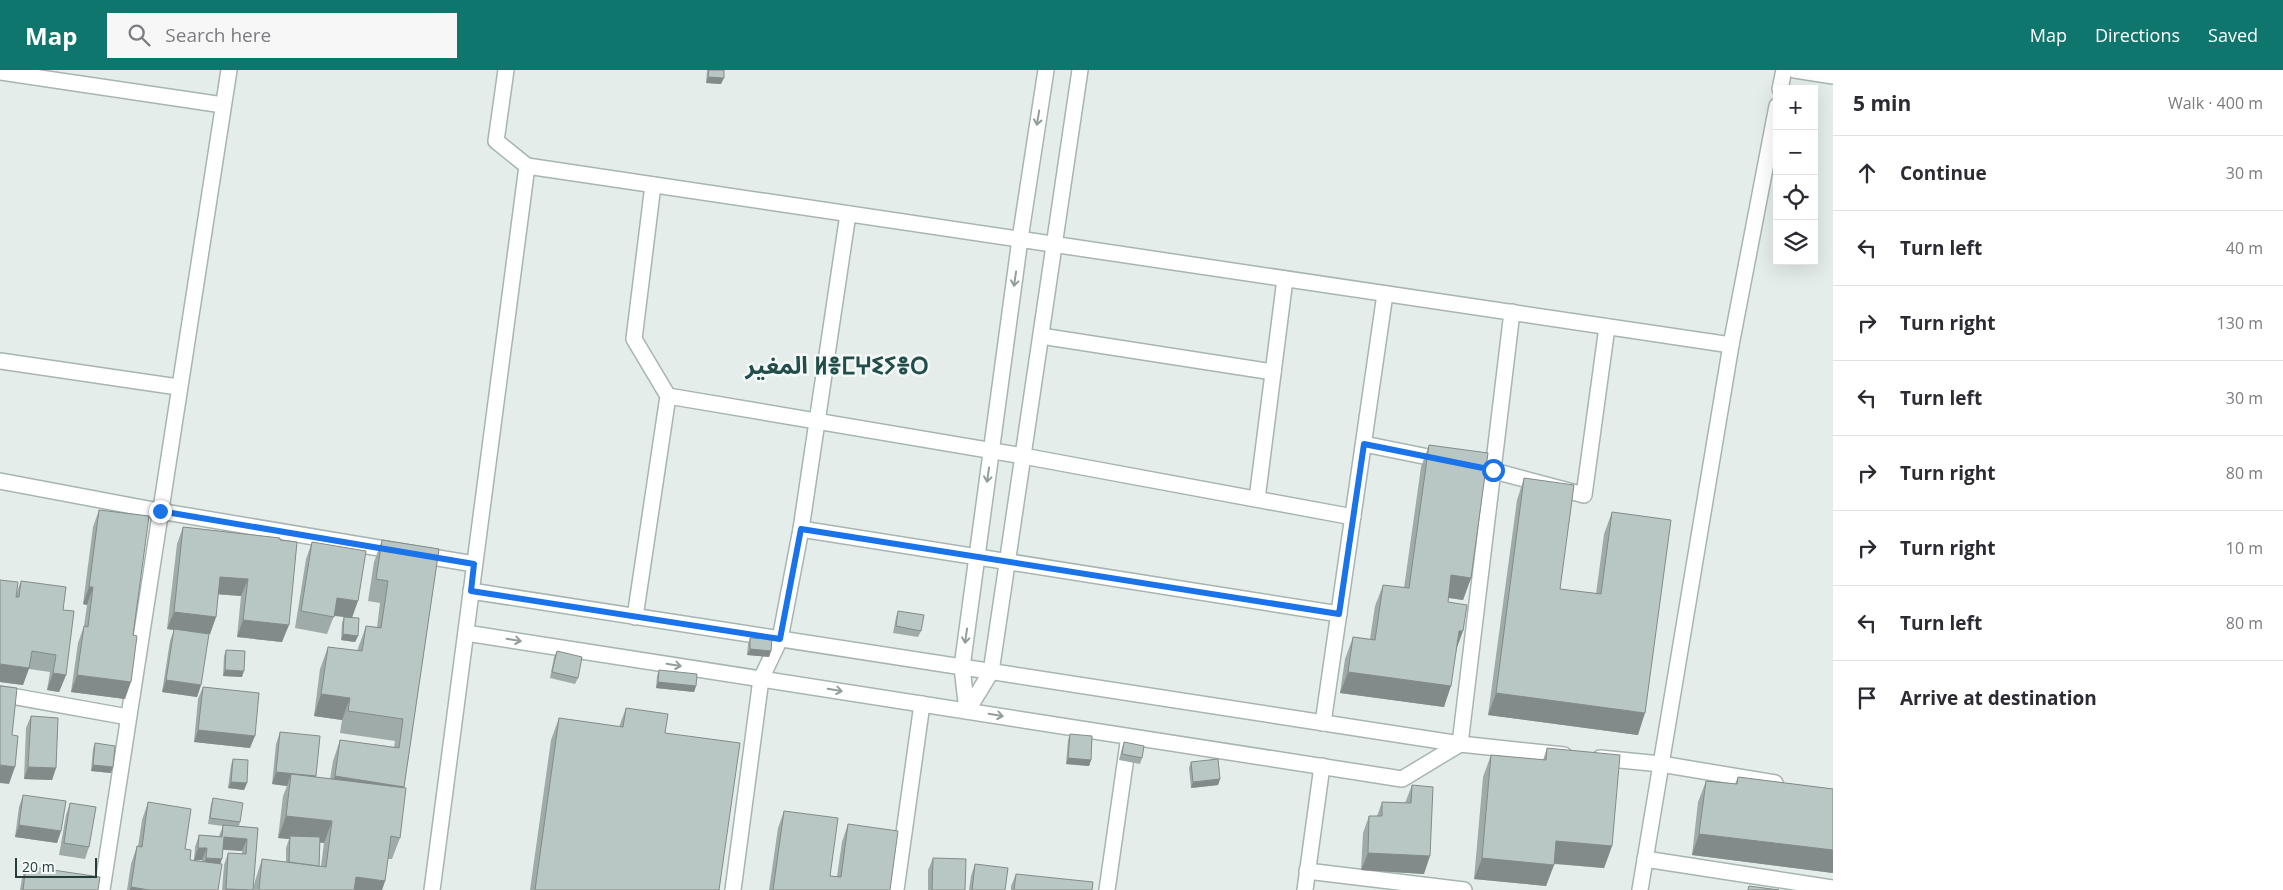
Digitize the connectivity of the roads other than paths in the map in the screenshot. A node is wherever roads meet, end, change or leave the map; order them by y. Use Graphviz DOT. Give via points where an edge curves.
graph roads {
  1 [pos="228,70"];
  2 [pos="506,70"];
  3 [pos="1046,70"];
  4 [pos="1080,70"];
  5 [pos="1784,70"];
  6 [pos="1795,70"];
  7 [pos="0,72"];
  8 [pos="1833,76"];
  9 [pos="1781,85"];
  10 [pos="223,105"];
  11 [pos="1773,127"];
  12 [pos="527,166"];
  13 [pos="652,185"];
  14 [pos="848,214"];
  15 [pos="1020,240"];
  16 [pos="1054,244"];
  17 [pos="1285,279"];
  18 [pos="1385,294"];
  19 [pos="1512,312"];
  20 [pos="1608,327"];
  21 [pos="1041,336"];
  22 [pos="1731,345"];
  23 [pos="0,360"];
  24 [pos="1273,372"];
  25 [pos="178,387"];
  26 [pos="668,396"];
  27 [pos="818,422"];
  28 [pos="1364,444"];
  29 [pos="992,451"];
  30 [pos="1023,456"];
  31 [pos="1493,470"];
  32 [pos="0,481"];
  33 [pos="1257,499"];
  34 [pos="160,511"];
  35 [pos="1353,517"];
  36 [pos="801,529"];
  37 [pos="977,557"];
  38 [pos="1007,562"];
  39 [pos="474,564"];
  40 [pos="471,591"];
  41 [pos="1339,614"];
  42 [pos="635,617"];
  43 [pos="466,632"];
  44 [pos="780,639"];
  45 [pos="962,667"];
  46 [pos="991,672"];
  47 [pos="761,679"];
  48 [pos="0,694"];
  49 [pos="922,704"];
  50 [pos="967,711"];
  51 [pos="128,717"];
  52 [pos="1323,723"];
  53 [pos="1129,736"];
  54 [pos="1460,744"];
  55 [pos="1661,764"];
  56 [pos="1322,766"];
  57 [pos="1785,784"];
  58 [pos="1645,859"];
  59 [pos="1307,871"];
  60 [pos="1833,888"];
  61 [pos="102,890"];
  62 [pos="432,890"];
  63 [pos="733,890"];
  64 [pos="896,890"];
  65 [pos="1107,890"];
  66 [pos="1305,890"];
  67 [pos="1464,890"];
  68 [pos="1640,890"];
  1 -- 10 [label="street"];
  2 -- 12 [label="street" via="496,141"];
  3 -- 15 [label="street, one-way"];
  4 -- 16 [label="street"];
  5 -- 9 [label="street"];
  6 -- 8 [label="street"];
  7 -- 10 [label="street"];
  10 -- 25 [label="street"];
  11 -- 22 [label="street"];
  12 -- 13 [label="street"];
  12 -- 39 [label="street"];
  13 -- 14 [label="street"];
  13 -- 26 [label="street" via="634,339"];
  14 -- 15 [label="street"];
  14 -- 27 [label="street"];
  15 -- 16 [label="street"];
  15 -- 29 [label="street, one-way"];
  16 -- 17 [label="street"];
  16 -- 21 [label="street"];
  17 -- 18 [label="street"];
  17 -- 24 [label="street"];
  18 -- 19 [label="street"];
  18 -- 28 [label="street"];
  19 -- 20 [label="street"];
  19 -- 31 [label="street"];
  20 -- 22 [label="street"];
  20 -- 31 [label="street" via="1584,495"];
  21 -- 24 [label="street"];
  21 -- 30 [label="street"];
  22 -- 55 [label="street"];
  23 -- 25 [label="street"];
  24 -- 33 [label="street"];
  25 -- 34 [label="street"];
  26 -- 27 [label="street"];
  26 -- 42 [label="street"];
  27 -- 29 [label="street"];
  27 -- 36 [label="street"];
  28 -- 31 [label="street"];
  28 -- 35 [label="street"];
  29 -- 30 [label="street"];
  29 -- 37 [label="street, one-way"];
  30 -- 33 [label="street"];
  30 -- 38 [label="street"];
  31 -- 54 [label="street"];
  32 -- 34 [label="street"];
  33 -- 35 [label="street"];
  34 -- 39 [label="street"];
  34 -- 51 [label="street"];
  35 -- 41 [label="street"];
  36 -- 37 [label="street"];
  36 -- 44 [label="street"];
  37 -- 38 [label="street"];
  37 -- 45 [label="street, one-way"];
  38 -- 41 [label="street"];
  38 -- 46 [label="street"];
  39 -- 40 [label="street"];
  40 -- 42 [label="street"];
  40 -- 43 [label="street"];
  41 -- 52 [label="street"];
  42 -- 44 [label="street"];
  43 -- 47 [label="street, one-way"];
  43 -- 62 [label="street"];
  44 -- 45 [label="street"];
  44 -- 47 [label="street"];
  45 -- 46 [label="street"];
  45 -- 50 [label="street"];
  46 -- 50 [label="street"];
  46 -- 52 [label="street"];
  47 -- 49 [label="street, one-way"];
  47 -- 63 [label="street"];
  48 -- 51 [label="street"];
  49 -- 50 [label="street"];
  49 -- 64 [label="street"];
  50 -- 53 [label="street, one-way"];
  51 -- 61 [label="street"];
  52 -- 54 [label="street"];
  53 -- 56 [label="street"];
  53 -- 65 [label="street"];
  54 -- 55 [label="street"];
  54 -- 56 [label="street" via="1402,779"];
  55 -- 57 [label="street"];
  55 -- 58 [label="street"];
  56 -- 59 [label="street"];
  58 -- 60 [label="street"];
  58 -- 68 [label="street"];
  59 -- 66 [label="street"];
  59 -- 67 [label="street"];
}
